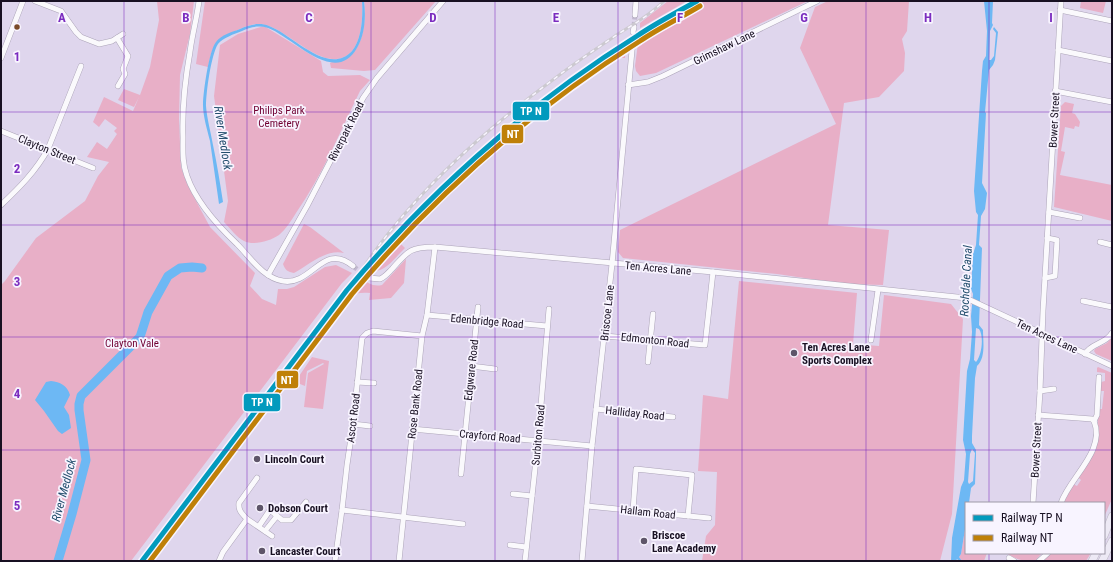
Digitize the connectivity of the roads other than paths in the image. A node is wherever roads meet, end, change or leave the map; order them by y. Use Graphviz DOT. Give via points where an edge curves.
graph roads {
  1 [pos="23,1"];
  2 [pos="35,1"];
  3 [pos="199,1"];
  4 [pos="443,1"];
  5 [pos="636,1"];
  6 [pos="817,1"];
  7 [pos="1060,1"];
  8 [pos="1060,10"];
  9 [pos="635,15"];
  10 [pos="1112,21"];
  11 [pos="123,34"];
  12 [pos="117,38"];
  13 [pos="633,40"];
  14 [pos="1058,50"];
  15 [pos="1,58"];
  16 [pos="1112,62"];
  17 [pos="81,66"];
  18 [pos="628,85"];
  19 [pos="118,86"];
  20 [pos="1055,91"];
  21 [pos="1112,102"];
  22 [pos="1,131"];
  23 [pos="48,149"];
  24 [pos="93,168"];
  25 [pos="1,205"];
  26 [pos="1049,212"];
  27 [pos="1080,218"];
  28 [pos="1047,238"];
  29 [pos="1100,242"];
  30 [pos="1112,244"];
  31 [pos="435,247"];
  32 [pos="612,264"];
  33 [pos="353,266"];
  34 [pos="712,272"];
  35 [pos="363,274"];
  36 [pos="268,275"];
  37 [pos="1045,278"];
  38 [pos="878,290"];
  39 [pos="1083,301"];
  40 [pos="478,307"];
  41 [pos="1112,307"];
  42 [pos="549,309"];
  43 [pos="652,314"];
  44 [pos="427,315"];
  45 [pos="476,320"];
  46 [pos="547,326"];
  47 [pos="1112,333"];
  48 [pos="1042,334"];
  49 [pos="422,336"];
  50 [pos="605,336"];
  51 [pos="650,339"];
  52 [pos="871,340"];
  53 [pos="1085,354"];
  54 [pos="648,362"];
  55 [pos="471,366"];
  56 [pos="1112,366"];
  57 [pos="495,369"];
  58 [pos="1099,377"];
  59 [pos="357,382"];
  60 [pos="374,383"];
  61 [pos="1054,389"];
  62 [pos="1040,391"];
  63 [pos="596,409"];
  64 [pos="1038,415"];
  65 [pos="673,417"];
  66 [pos="1094,421"];
  67 [pos="353,424"];
  68 [pos="370,426"];
  69 [pos="412,429"];
  70 [pos="464,434"];
  71 [pos="538,441"];
  72 [pos="592,446"];
  73 [pos="461,474"];
  74 [pos="257,478"];
  75 [pos="513,494"];
  76 [pos="532,496"];
  77 [pos="306,502"];
  78 [pos="1032,502"];
  79 [pos="1061,502"];
  80 [pos="587,506"];
  81 [pos="342,510"];
  82 [pos="633,511"];
  83 [pos="277,516"];
  84 [pos="688,516"];
  85 [pos="1112,516"];
  86 [pos="403,518"];
  87 [pos="708,518"];
  88 [pos="247,519"];
  89 [pos="463,524"];
  90 [pos="259,526"];
  91 [pos="265,531"];
  92 [pos="1105,534"];
  93 [pos="272,536"];
  94 [pos="1112,541"];
  95 [pos="510,545"];
  96 [pos="526,547"];
  97 [pos="1047,554"];
  98 [pos="1008,558"];
  99 [pos="219,561"];
  100 [pos="335,561"];
  101 [pos="399,561"];
  102 [pos="524,561"];
  103 [pos="582,561"];
  104 [pos="1014,561"];
  105 [pos="1039,561"];
  106 [pos="1102,561"];
  1 -- 15 [label="street"];
  2 -- 12 [label="street" via="61,11 81,37 99,44"];
  3 -- 36 [label="street" via="183,101 184,168 206,210"];
  4 -- 36 [label="street, Riverpark Road" via="380,74 363,98"];
  5 -- 9 [label="street"];
  6 -- 18 [label="street, Grimshaw Lane" via="663,76 648,82"];
  7 -- 8 [label="street, Bower Street"];
  8 -- 10 [label="street"];
  8 -- 14 [label="street, Bower Street"];
  11 -- 12 [label="street"];
  12 -- 19 [label="street" via="128,56 123,69 125,74"];
  13 -- 18 [label="street, Briscoe Lane"];
  14 -- 16 [label="street"];
  14 -- 20 [label="street, Bower Street"];
  17 -- 23 [label="street"];
  18 -- 32 [label="street, Briscoe Lane"];
  20 -- 21 [label="street"];
  20 -- 26 [label="street, Bower Street"];
  22 -- 23 [label="street, Clayton Street"];
  23 -- 24 [label="street, Clayton Street"];
  23 -- 25 [label="street" via="26,181"];
  26 -- 27 [label="street"];
  26 -- 28 [label="street, Bower Street"];
  28 -- 37 [label="street, Bower Street"];
  28 -- 37 [label="street" via="1057,240 1055,276"];
  29 -- 30 [label="street"];
  31 -- 32 [label="street, Ten Acres Lane"];
  31 -- 35 [label="street, Ten Acres Lane" via="411,250 380,279 369,278"];
  31 -- 44 [label="street, Rose Bank Road"];
  32 -- 34 [label="street, Ten Acres Lane"];
  32 -- 50 [label="street, Briscoe Lane"];
  33 -- 36 [label="street" via="342,259 332,258 292,281 282,281"];
  34 -- 38 [label="street, Ten Acres Lane"];
  34 -- 51 [label="street, Edmonton Road" via="705,345"];
  37 -- 48 [label="street, Bower Street"];
  38 -- 48 [label="street, Ten Acres Lane" via="966,298"];
  38 -- 52 [label="street"];
  39 -- 41 [label="street"];
  40 -- 45 [label="street, Edgware Road"];
  42 -- 46 [label="street, Surbiton Road"];
  43 -- 51 [label="street"];
  44 -- 45 [label="street, Edenbridge Road"];
  44 -- 49 [label="street, Rose Bank Road"];
  45 -- 46 [label="street, Edenbridge Road"];
  45 -- 55 [label="street, Edgware Road"];
  46 -- 71 [label="street, Surbiton Road"];
  47 -- 53 [label="street" via="1106,340 1092,346"];
  48 -- 53 [label="street, Ten Acres Lane"];
  48 -- 62 [label="street, Bower Street"];
  49 -- 59 [label="street, Ascot Road" via="373,331 367,333 362,338"];
  49 -- 69 [label="street, Rose Bank Road"];
  50 -- 51 [label="street, Edmonton Road"];
  50 -- 63 [label="street, Briscoe Lane"];
  51 -- 54 [label="street"];
  53 -- 56 [label="street, Ten Acres Lane"];
  55 -- 57 [label="street"];
  55 -- 70 [label="street, Edgware Road"];
  58 -- 66 [label="street" via="1097,415"];
  59 -- 60 [label="street"];
  59 -- 67 [label="street, Ascot Road"];
  61 -- 62 [label="street"];
  62 -- 64 [label="street, Bower Street"];
  63 -- 65 [label="street, Halliday Road"];
  63 -- 72 [label="street, Briscoe Lane"];
  64 -- 66 [label="street"];
  64 -- 78 [label="street, Bower Street"];
  66 -- 79 [label="street" via="1096,432 1093,451"];
  67 -- 68 [label="street"];
  67 -- 81 [label="street, Ascot Road"];
  69 -- 70 [label="street, Crayford Road"];
  69 -- 86 [label="street, Rose Bank Road"];
  70 -- 71 [label="street, Crayford Road"];
  70 -- 73 [label="street, Edgware Road"];
  71 -- 72 [label="street, Crayford Road"];
  71 -- 76 [label="street, Surbiton Road"];
  72 -- 80 [label="street, Briscoe Lane"];
  74 -- 88 [label="street" via="238,507"];
  75 -- 76 [label="street"];
  76 -- 96 [label="street, Surbiton Road"];
  77 -- 83 [label="street" via="291,520 282,520"];
  80 -- 82 [label="street, Hallam Road"];
  80 -- 103 [label="street, Briscoe Lane"];
  81 -- 86 [label="street"];
  81 -- 100 [label="street, Ascot Road"];
  82 -- 84 [label="street, Hallam Road"];
  82 -- 84 [label="street" via="636,469 692,475"];
  83 -- 90 [label="street" via="270,510"];
  83 -- 91 [label="street"];
  84 -- 87 [label="street, Hallam Road"];
  85 -- 92 [label="highway"];
  86 -- 89 [label="street"];
  86 -- 101 [label="street, Rose Bank Road"];
  88 -- 90 [label="street"];
  88 -- 99 [label="street"];
  90 -- 91 [label="street"];
  91 -- 93 [label="street"];
  94 -- 106 [label="highway"];
  95 -- 96 [label="street"];
  96 -- 102 [label="street, Surbiton Road"];
  97 -- 105 [label="street"];
  98 -- 104 [label="street"];
}
